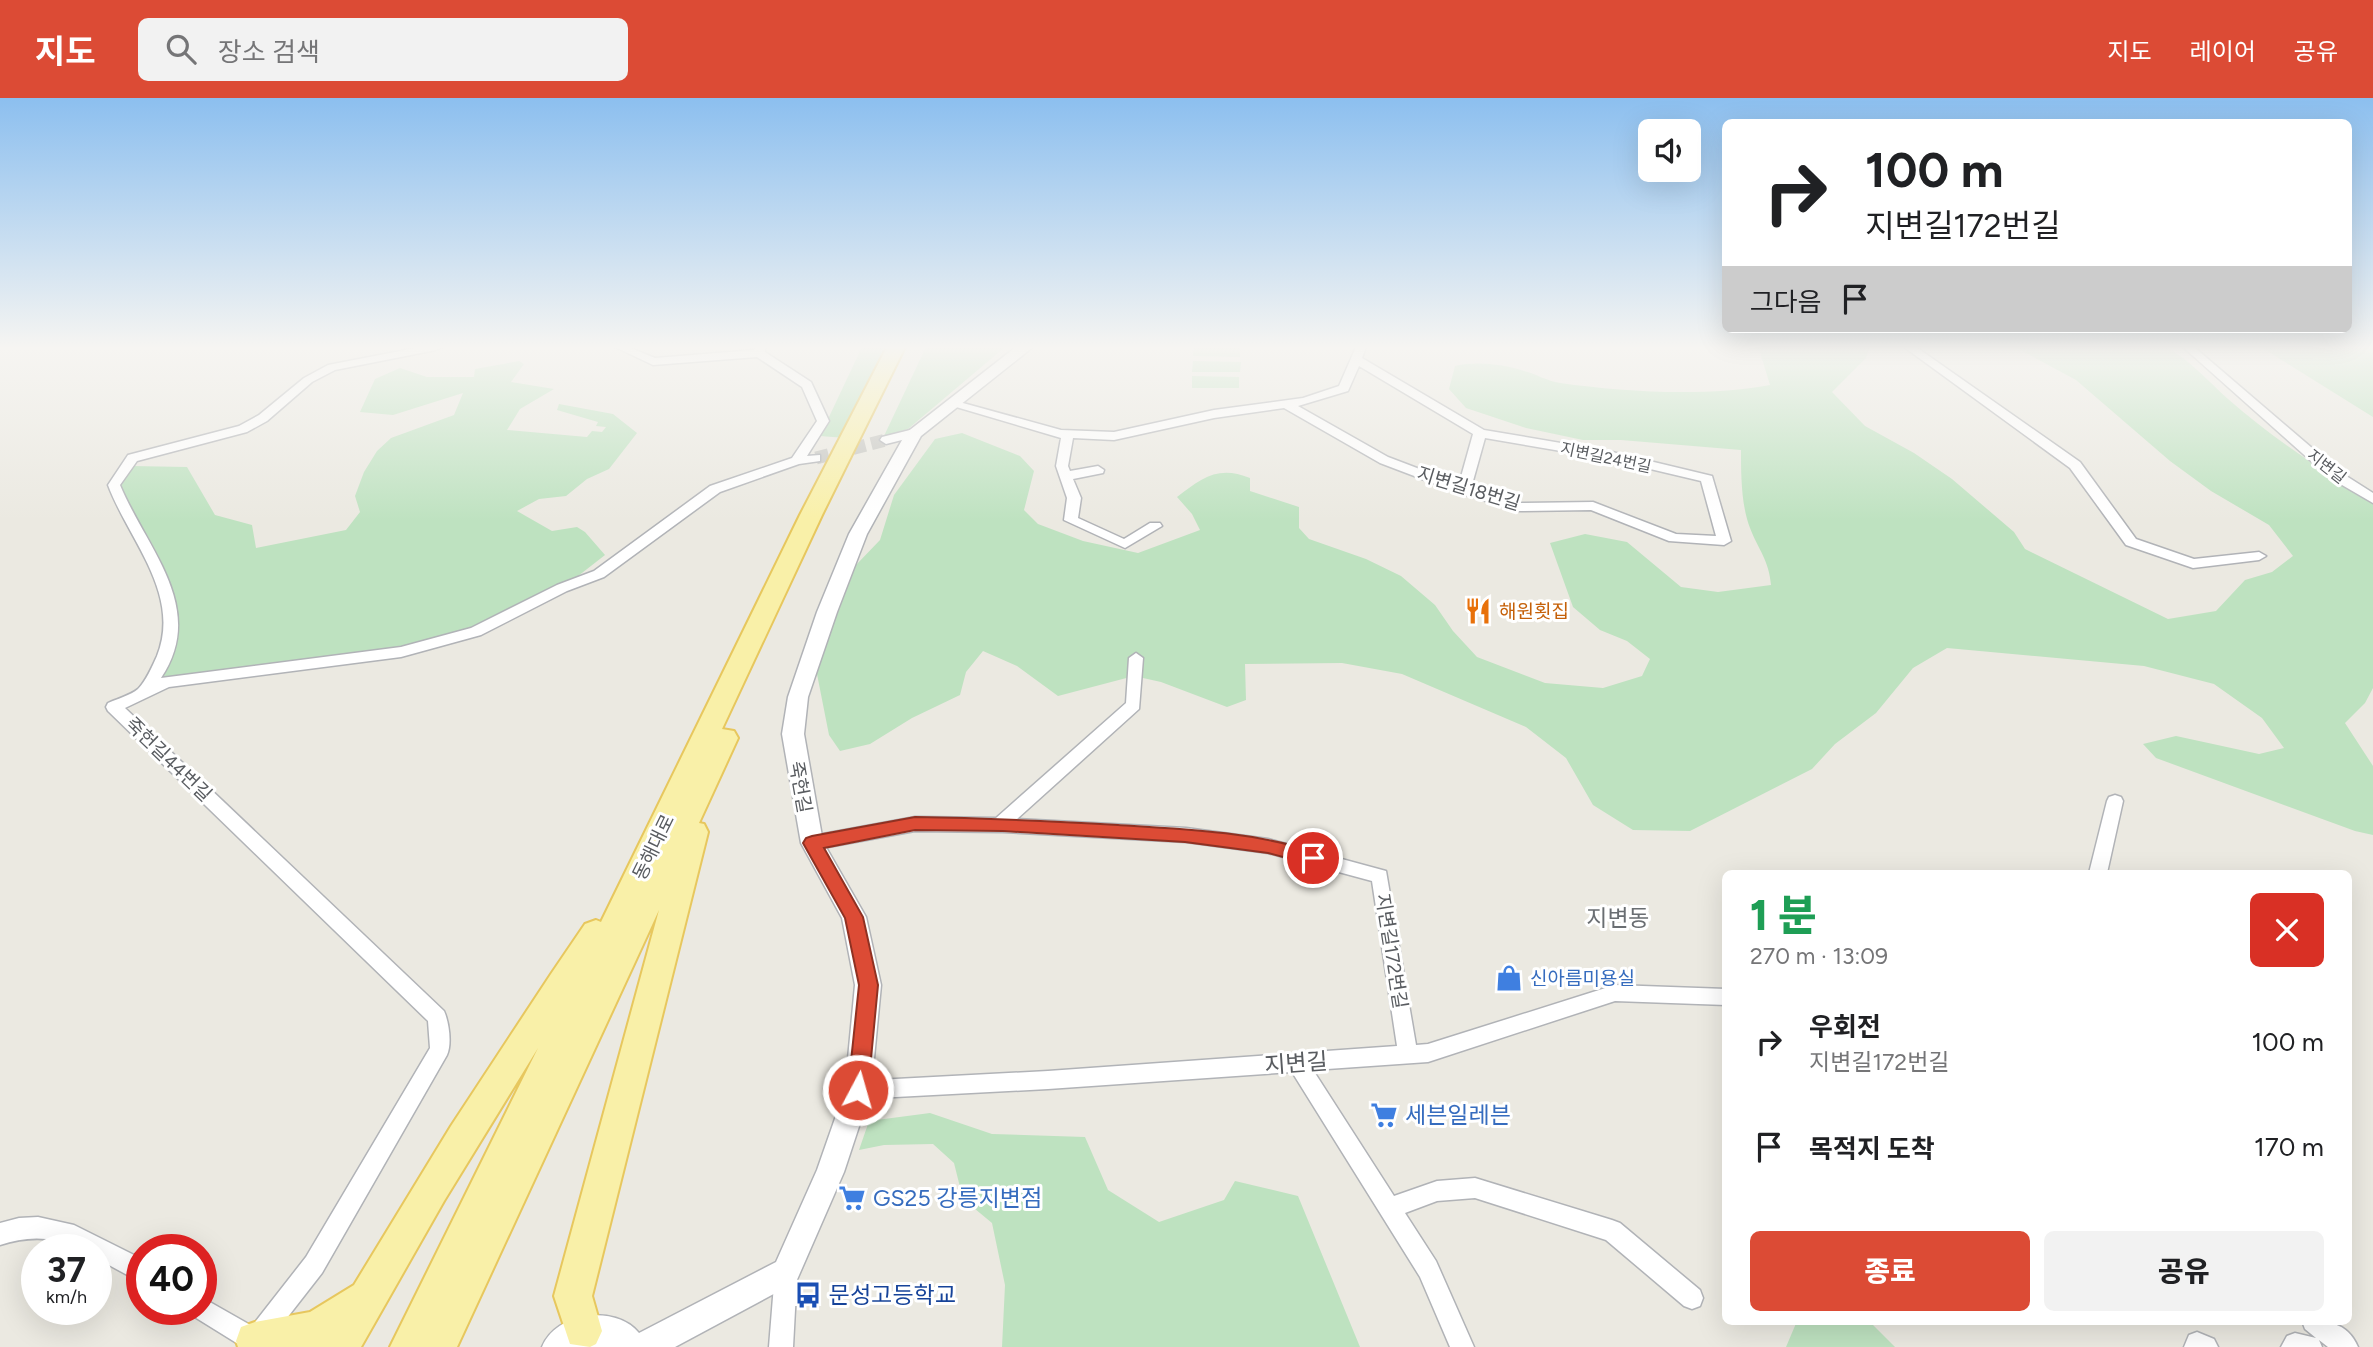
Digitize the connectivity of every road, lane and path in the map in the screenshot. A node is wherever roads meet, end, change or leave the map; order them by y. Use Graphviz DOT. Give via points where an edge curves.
graph roads {
  1 [pos="278,405"];
  2 [pos="816,405"];
  3 [pos="866,405"];
  4 [pos="882,405"];
  5 [pos="950,405"];
  6 [pos="957,405"];
  7 [pos="1278,405"];
  8 [pos="1289,405"];
  9 [pos="1438,405"];
  10 [pos="1992,405"];
  11 [pos="2256,405"];
  12 [pos="914,433"];
  13 [pos="1480,433"];
  14 [pos="1068,434"];
  15 [pos="886,440"];
  16 [pos="816,458"];
  17 [pos="797,461"];
  18 [pos="1098,470"];
  19 [pos="1066,476"];
  20 [pos="1707,479"];
  21 [pos="1464,490"];
  22 [pos="2373,499"];
  23 [pos="1155,526"];
  24 [pos="2259,556"];
  25 [pos="1136,658"];
  26 [pos="142,694"];
  27 [pos="708,778"];
  28 [pos="2115,802"];
  29 [pos="1000,825"];
  30 [pos="812,843"];
  31 [pos="650,853"];
  32 [pos="2099,870"];
  33 [pos="1722,997"];
  34 [pos="1408,1055"];
  35 [pos="1297,1062"];
  36 [pos="858,1090"];
  37 [pos="1388,1208"];
  38 [pos="2,1233"];
  39 [pos="126,1263"];
  40 [pos="786,1272"];
  41 [pos="368,1296"];
  42 [pos="1692,1298"];
  43 [pos="217,1318"];
  44 [pos="2318,1325"];
  45 [pos="570,1339"];
  46 [pos="258,1344"];
  47 [pos="340,1347"];
  48 [pos="409,1347"];
  49 [pos="437,1347"];
  50 [pos="631,1347"];
  51 [pos="644,1347"];
  52 [pos="781,1347"];
  53 [pos="1462,1347"];
  54 [pos="2196,1347"];
  55 [pos="2206,1347"];
  56 [pos="2292,1347"];
  57 [pos="2310,1347"];
  58 [pos="2346,1347"];
  1 -- 26 [label="street" via="243,429 132,458 114,485 161,573 172,622 171,641"];
  2 -- 17 [label="street" via="823,421"];
  3 -- 31 [label="main road, 동해대로"];
  4 -- 27 [label="main road, 동해대로" via="772,628"];
  5 -- 12 [label="street"];
  6 -- 14 [label="street"];
  7 -- 14 [label="street" via="1114,436"];
  8 -- 21 [label="street, 지변길18번길" via="1384,460"];
  9 -- 13 [label="street, 지변길24번길"];
  10 -- 24 [label="street" via="2075,465 2131,542 2193,564"];
  11 -- 22 [label="street, 지변길" via="2335,475"];
  12 -- 15 [label="street"];
  12 -- 30 [label="street, 죽헌길" via="858,534 797,697 793,734"];
  13 -- 20 [label="street, 지변길24번길" via="1608,455"];
  13 -- 21 [label="street"];
  14 -- 19 [label="street" via="1062,466"];
  16 -- 17 [label="street, 죽헌길44번길"];
  17 -- 26 [label="street, 죽헌길44번길" via="715,489 599,574 476,632 401,652 166,682"];
  18 -- 19 [label="street"];
  19 -- 23 [label="street" via="1074,498 1071,520 1125,544"];
  20 -- 21 [label="street, 지변길18번길" via="1724,541 1674,537 1593,506 1519,507"];
  25 -- 29 [label="street" via="1134,705"];
  26 -- 46 [label="street, 죽헌길44번길" via="114,707 437,1017 440,1049 314,1265"];
  27 -- 45 [label="main road" via="573,1296"];
  27 -- 49 [label="main road, 동해대로"];
  28 -- 32 [label="street"];
  29 -- 30 [label="street, 지변길172번길" via="915,824"];
  29 -- 34 [label="street, 지변길172번길" via="1185,835 1268,846 1380,876"];
  30 -- 36 [label="street, 죽헌길" via="854,917 868,985"];
  31 -- 41 [label="main road" via="538,1020"];
  31 -- 48 [label="main road, 동해대로"];
  33 -- 34 [label="street, 지변길" via="1615,993 1428,1053"];
  34 -- 35 [label="street, 지변길"];
  35 -- 36 [label="street, 지변길"];
  35 -- 37 [label="street"];
  36 -- 40 [label="street, 죽헌길" via="830,1172"];
  37 -- 42 [label="street" via="1437,1191 1475,1188 1612,1231"];
  37 -- 53 [label="street" via="1428,1269"];
  38 -- 39 [label="street" via="37,1228 83,1237"];
  40 -- 51 [label="street"];
  40 -- 52 [label="street"];
  41 -- 46 [label="main road" via="327,1325"];
  41 -- 47 [label="main road"];
  43 -- 46 [label="street"];
  44 -- 58 [label="street"];
  45 -- 50 [label="street" via="601,1329 616,1332"];
  54 -- 55 [label="street" via="2197,1343"];
  56 -- 57 [label="street"];
}
